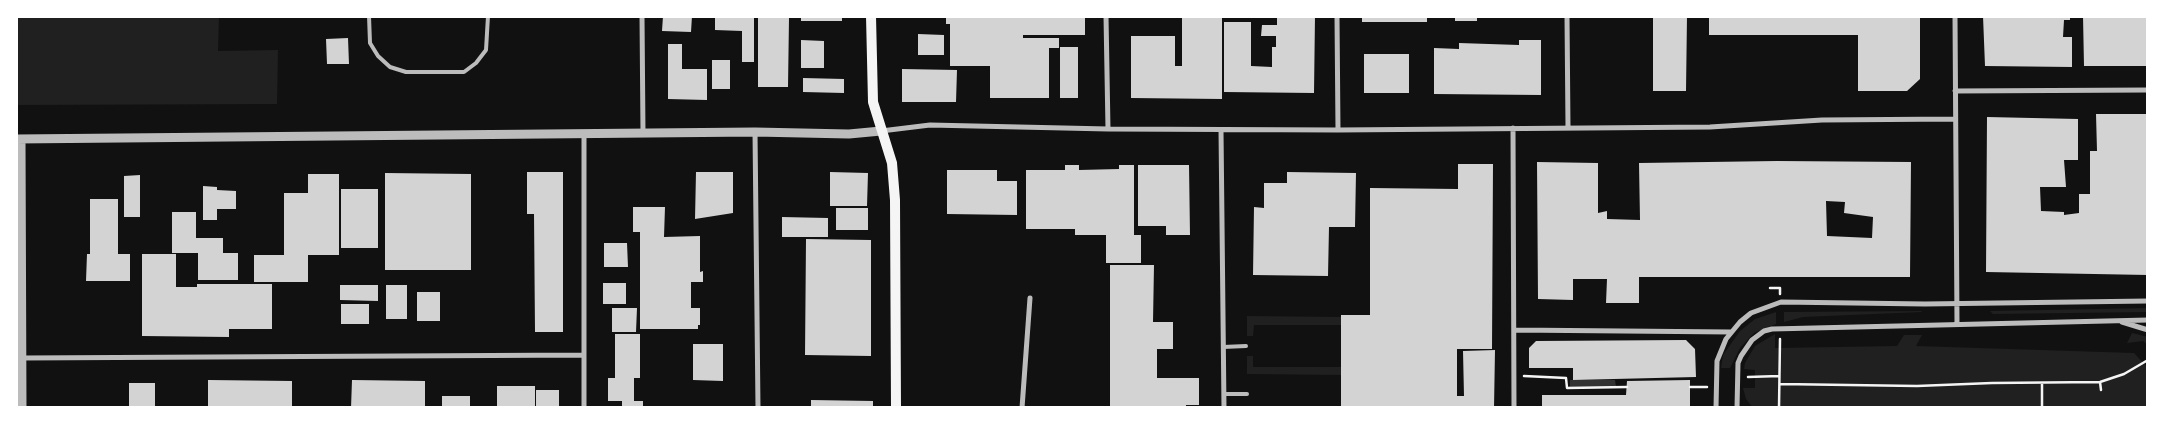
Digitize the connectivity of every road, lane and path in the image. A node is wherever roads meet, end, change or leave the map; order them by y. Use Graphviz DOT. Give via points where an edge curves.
graph roads {
  1 [pos="369,16"];
  2 [pos="488,16"];
  3 [pos="642,16"];
  4 [pos="871,16"];
  5 [pos="1106,16"];
  6 [pos="1337,16"];
  7 [pos="1567,16"];
  8 [pos="1955,16"];
  9 [pos="2148,90"];
  10 [pos="1955,91"];
  11 [pos="1955,119"];
  12 [pos="1568,127"];
  13 [pos="1513,128"];
  14 [pos="1108,130"];
  15 [pos="1221,130"];
  16 [pos="1338,130"];
  17 [pos="881,131"];
  18 [pos="755,132"];
  19 [pos="643,133"];
  20 [pos="584,134"];
  21 [pos="19,139"];
  22 [pos="1770,288"];
  23 [pos="1030,298"];
  24 [pos="2148,301"];
  25 [pos="1781,302"];
  26 [pos="1956,304"];
  27 [pos="2148,320"];
  28 [pos="2118,321"];
  29 [pos="1957,324"];
  30 [pos="1780,328"];
  31 [pos="1514,330"];
  32 [pos="2148,330"];
  33 [pos="1731,332"];
  34 [pos="1246,346"];
  35 [pos="1223,347"];
  36 [pos="584,355"];
  37 [pos="23,358"];
  38 [pos="2148,360"];
  39 [pos="1514,376"];
  40 [pos="2100,382"];
  41 [pos="2042,383"];
  42 [pos="1780,384"];
  43 [pos="1626,387"];
  44 [pos="1690,387"];
  45 [pos="1716,387"];
  46 [pos="2101,390"];
  47 [pos="1224,394"];
  48 [pos="1247,394"];
  49 [pos="22,408"];
  50 [pos="584,408"];
  51 [pos="758,408"];
  52 [pos="896,408"];
  53 [pos="1022,408"];
  54 [pos="1224,408"];
  55 [pos="1514,408"];
  56 [pos="1716,408"];
  57 [pos="1737,408"];
  58 [pos="1779,408"];
  59 [pos="2042,408"];
  1 -- 2 [label="lane" via="370,43 390,67 406,72 464,72 486,50"];
  3 -- 19 [label="street"];
  4 -- 17 [label="main road" via="873,102"];
  5 -- 14 [label="street"];
  6 -- 16 [label="street"];
  7 -- 12 [label="street"];
  8 -- 10 [label="street"];
  9 -- 10 [label="street"];
  10 -- 11 [label="street"];
  11 -- 12 [label="street" via="1822,120 1710,127"];
  11 -- 26 [label="street"];
  12 -- 13 [label="street"];
  13 -- 16 [label="street"];
  13 -- 31 [label="street"];
  14 -- 15 [label="street"];
  14 -- 17 [label="street" via="930,125"];
  15 -- 16 [label="street"];
  15 -- 35 [label="street"];
  17 -- 18 [label="street" via="849,134"];
  17 -- 52 [label="main road" via="892,164 895,200"];
  18 -- 19 [label="street"];
  18 -- 51 [label="street"];
  19 -- 20 [label="street"];
  20 -- 21 [label="street"];
  20 -- 36 [label="street"];
  21 -- 37 [label="street"];
  22 -- 25 [label="path" via="1780,288"];
  23 -- 53 [label="street" via="1025,403"];
  24 -- 26 [label="street"];
  25 -- 26 [label="street"];
  25 -- 33 [label="street" via="1751,313"];
  26 -- 29 [label="street"];
  27 -- 28 [label="street"];
  28 -- 29 [label="street"];
  28 -- 32 [label="street"];
  29 -- 30 [label="street"];
  30 -- 42 [label="path"];
  30 -- 57 [label="street" via="1764,330 1740,356"];
  31 -- 33 [label="street"];
  31 -- 39 [label="street"];
  33 -- 45 [label="street" via="1718,354"];
  34 -- 35 [label="lane"];
  35 -- 47 [label="street"];
  36 -- 37 [label="street"];
  36 -- 50 [label="street"];
  37 -- 49 [label="street"];
  38 -- 40 [label="path" via="2124,374"];
  39 -- 43 [label="path" via="1566,378 1568,388"];
  39 -- 55 [label="street"];
  40 -- 41 [label="path"];
  40 -- 46 [label="path"];
  41 -- 42 [label="path" via="1917,386"];
  41 -- 59 [label="path"];
  42 -- 58 [label="path"];
  44 -- 45 [label="path"];
  45 -- 56 [label="street"];
  47 -- 48 [label="lane"];
  47 -- 54 [label="street"];
}
